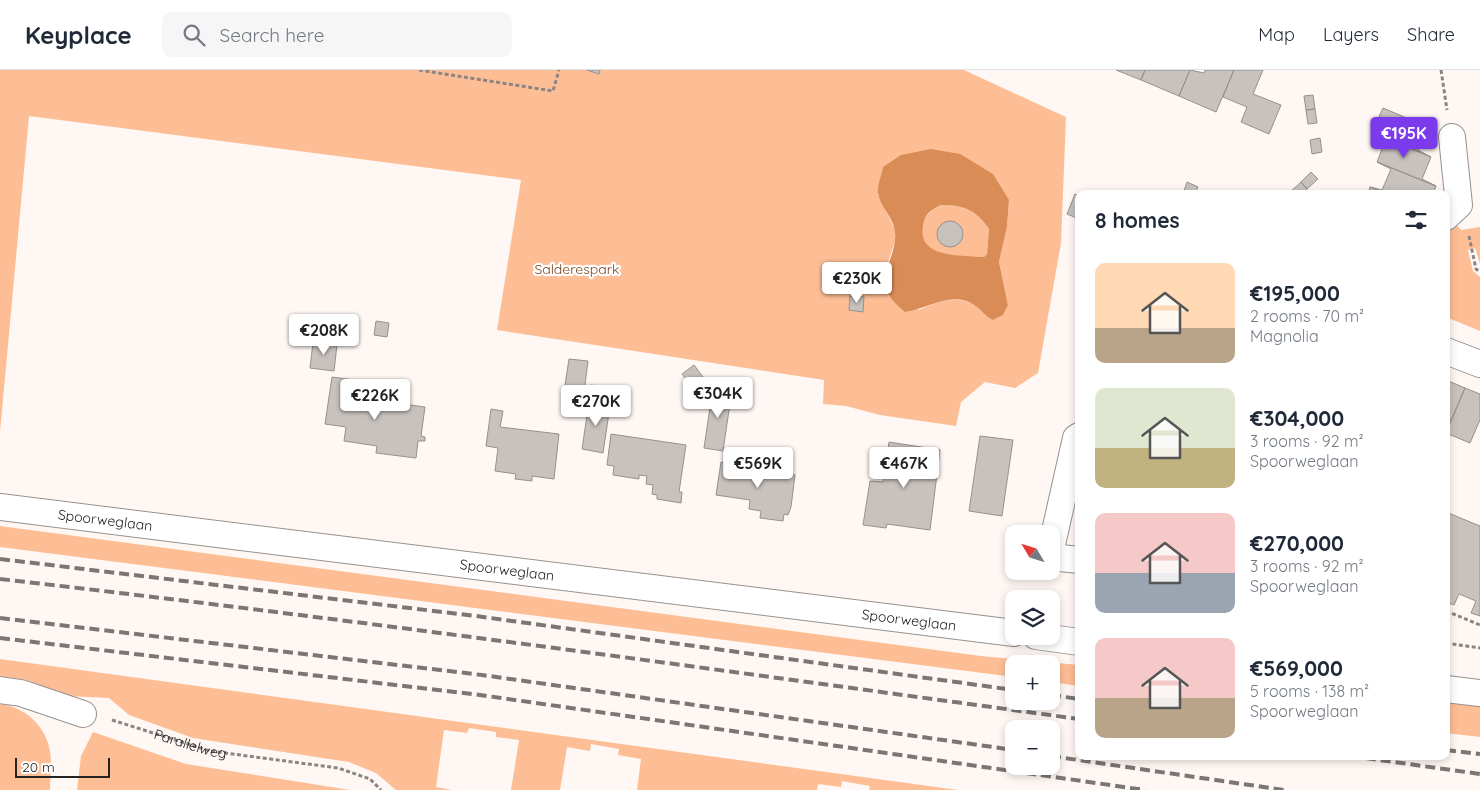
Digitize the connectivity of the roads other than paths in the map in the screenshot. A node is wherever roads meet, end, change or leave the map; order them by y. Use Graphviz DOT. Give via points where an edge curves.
graph roads {
  1 [pos="1452,138"];
  2 [pos="1450,213"];
  3 [pos="1450,353"];
  4 [pos="1480,364"];
  5 [pos="1075,442"];
  6 [pos="0,507"];
  7 [pos="1056,525"];
  8 [pos="1060,558"];
  9 [pos="1075,560"];
  10 [pos="1005,633"];
  11 [pos="1060,639"];
  12 [pos="1075,641"];
  13 [pos="0,690"];
  14 [pos="1450,690"];
  15 [pos="1480,694"];
  16 [pos="83,714"];
  1 -- 2 [label="street" via="1458,205"];
  3 -- 4 [label="street"];
  5 -- 7 [label="street"];
  6 -- 10 [label="street, Spoorweglaan"];
  8 -- 9 [label="street"];
  11 -- 12 [label="street"];
  13 -- 16 [label="street" via="21,693"];
  14 -- 15 [label="street"];
}
